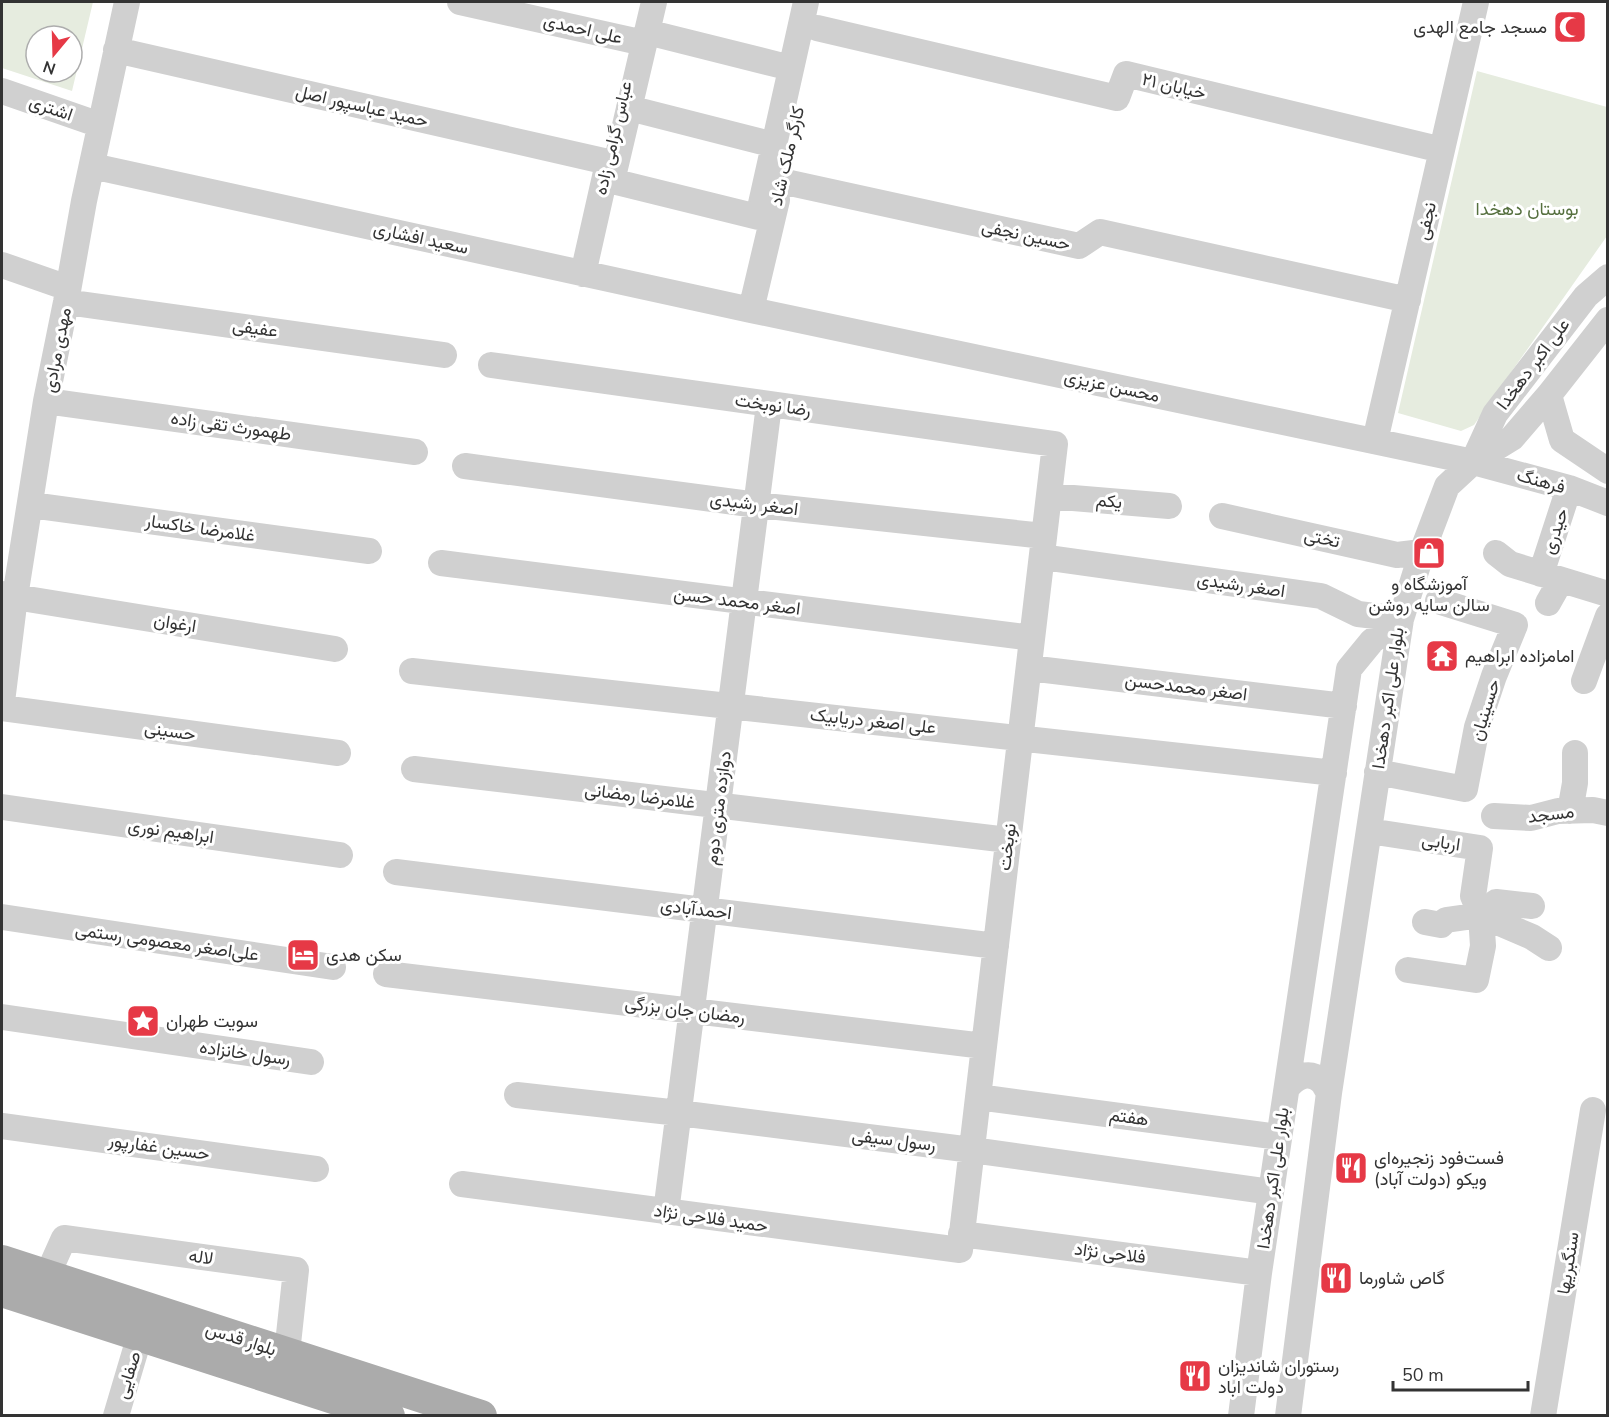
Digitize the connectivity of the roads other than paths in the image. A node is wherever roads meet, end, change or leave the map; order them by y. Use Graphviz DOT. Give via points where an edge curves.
graph roads {
  1 [pos="127,2"];
  2 [pos="460,2"];
  3 [pos="644,2"];
  4 [pos="654,2"];
  5 [pos="1476,2"];
  6 [pos="814,11"];
  7 [pos="641,36"];
  8 [pos="116,50"];
  9 [pos="791,68"];
  10 [pos="2,91"];
  11 [pos="629,108"];
  12 [pos="100,124"];
  13 [pos="774,145"];
  14 [pos="1442,150"];
  15 [pos="608,162"];
  16 [pos="92,166"];
  17 [pos="781,181"];
  18 [pos="2,265"];
  19 [pos="583,273"];
  20 [pos="1608,277"];
  21 [pos="67,295"];
  22 [pos="1408,300"];
  23 [pos="751,310"];
  24 [pos="1608,320"];
  25 [pos="444,355"];
  26 [pos="491,365"];
  27 [pos="1549,395"];
  28 [pos="46,401"];
  29 [pos="769,405"];
  30 [pos="1375,441"];
  31 [pos="1055,444"];
  32 [pos="415,452"];
  33 [pos="1473,462"];
  34 [pos="465,466"];
  35 [pos="1608,471"];
  36 [pos="1569,488"];
  37 [pos="1049,496"];
  38 [pos="1608,503"];
  39 [pos="757,504"];
  40 [pos="31,505"];
  41 [pos="1169,506"];
  42 [pos="1222,516"];
  43 [pos="1043,547"];
  44 [pos="369,551"];
  45 [pos="1422,552"];
  46 [pos="1496,553"];
  47 [pos="441,563"];
  48 [pos="1551,577"];
  49 [pos="1608,594"];
  50 [pos="8,595"];
  51 [pos="1438,601"];
  52 [pos="744,602"];
  53 [pos="1548,603"];
  54 [pos="1608,616"];
  55 [pos="1401,619"];
  56 [pos="1032,638"];
  57 [pos="335,649"];
  58 [pos="1029,668"];
  59 [pos="412,671"];
  60 [pos="1584,681"];
  61 [pos="2,702"];
  62 [pos="731,706"];
  63 [pos="1344,706"];
  64 [pos="2,708"];
  65 [pos="1020,738"];
  66 [pos="338,753"];
  67 [pos="1575,753"];
  68 [pos="414,769"];
  69 [pos="1377,772"];
  70 [pos="1334,773"];
  71 [pos="718,806"];
  72 [pos="2,807"];
  73 [pos="1570,811"];
  74 [pos="1608,813"];
  75 [pos="1494,816"];
  76 [pos="1369,831"];
  77 [pos="1008,840"];
  78 [pos="340,855"];
  79 [pos="396,872"];
  80 [pos="1532,906"];
  81 [pos="705,910"];
  82 [pos="1481,915"];
  83 [pos="2,917"];
  84 [pos="1425,922"];
  85 [pos="996,946"];
  86 [pos="1549,948"];
  87 [pos="333,967"];
  88 [pos="1408,970"];
  89 [pos="386,975"];
  90 [pos="692,1011"];
  91 [pos="2,1017"];
  92 [pos="1297,1023"];
  93 [pos="1338,1030"];
  94 [pos="984,1046"];
  95 [pos="311,1062"];
  96 [pos="1287,1088"];
  97 [pos="1329,1094"];
  98 [pos="517,1095"];
  99 [pos="978,1097"];
  100 [pos="1593,1110"];
  101 [pos="679,1113"];
  102 [pos="2,1126"];
  103 [pos="1280,1137"];
  104 [pos="972,1150"];
  105 [pos="316,1169"];
  106 [pos="462,1184"];
  107 [pos="1271,1192"];
  108 [pos="666,1212"];
  109 [pos="961,1242"];
  110 [pos="2,1261"];
  111 [pos="1259,1273"];
  112 [pos="47,1276"];
  113 [pos="2,1291"];
  114 [pos="140,1335"];
  115 [pos="286,1353"];
  116 [pos="116,1416"];
  117 [pos="390,1416"];
  118 [pos="481,1416"];
  119 [pos="1241,1416"];
  120 [pos="1288,1416"];
  121 [pos="1542,1416"];
  1 -- 8 [label="street, مهدی مرادی"];
  2 -- 7 [label="street, علی احمدی"];
  3 -- 7 [label="street, عباس گرامی زاده"];
  4 -- 7 [label="street"];
  5 -- 14 [label="street, نجفی"];
  6 -- 9 [label="street"];
  6 -- 14 [label="street, خیابان ۲۱" via="1117,98 1126,74"];
  6 -- 17 [label="street, کارگر ملک شاد"];
  7 -- 9 [label="street, علی احمدی"];
  7 -- 11 [label="street"];
  7 -- 15 [label="street, عباس گرامی زاده"];
  8 -- 12 [label="street, مهدی مرادی"];
  8 -- 15 [label="street, حمید عباسپور اصل"];
  9 -- 13 [label="street"];
  10 -- 12 [label="street, اشتری"];
  11 -- 13 [label="street"];
  11 -- 13 [label="street" via="612,181 758,218"];
  12 -- 16 [label="street, مهدی مرادی"];
  14 -- 22 [label="street, نجفی"];
  15 -- 19 [label="street, عباس گرامی زاده"];
  16 -- 19 [label="street, سعید افشاری"];
  16 -- 21 [label="street, مهدی مرادی"];
  17 -- 22 [label="street, حسین نجفی" via="1079,246 1100,232"];
  17 -- 23 [label="street, کارگر ملک شاد"];
  18 -- 21 [label="street, عفیفی"];
  19 -- 23 [label="street, سعید افشاری"];
  20 -- 33 [label="street, علی اکبر دهخدا" via="1586,296 1495,414"];
  21 -- 25 [label="street, عفیفی"];
  21 -- 28 [label="street, مهدی مرادی"];
  22 -- 30 [label="street, نجفی"];
  23 -- 30 [label="street, محسن عزیزی"];
  24 -- 27 [label="street, علی اکبر دهخدا"];
  26 -- 29 [label="street, رضا نوبخت"];
  27 -- 33 [label="street, علی اکبر دهخدا" via="1512,438"];
  27 -- 35 [label="street" via="1562,440"];
  28 -- 32 [label="street, طهمورث تقی زاده"];
  28 -- 40 [label="street, مهدی مرادی"];
  29 -- 31 [label="street, رضا نوبخت"];
  29 -- 39 [label="street, دوازده متری دوم"];
  30 -- 33 [label="street, محسن عزیزی"];
  31 -- 37 [label="street, نوبخت"];
  33 -- 36 [label="street, فرهنگ"];
  33 -- 45 [label="street, علی اکبر دهخدا" via="1447,486"];
  34 -- 39 [label="street, اصغر رشیدی"];
  36 -- 38 [label="street, فرهنگ"];
  36 -- 48 [label="street, حیدری"];
  37 -- 41 [label="street, یکم"];
  37 -- 43 [label="street, نوبخت"];
  39 -- 43 [label="street, اصغر رشیدی"];
  39 -- 52 [label="street, دوازده متری دوم"];
  40 -- 44 [label="street, غلامرضا خاکسار"];
  40 -- 50 [label="street, مهدی مرادی"];
  42 -- 45 [label="street, تختی" via="1397,555"];
  43 -- 55 [label="street, اصغر رشیدی" via="1321,596 1358,614"];
  43 -- 56 [label="street, نوبخت"];
  45 -- 55 [label="street, علی اکبر دهخدا"];
  46 -- 48 [label="street, حیدری" via="1510,564"];
  47 -- 52 [label="street, اصغر محمد حسن"];
  48 -- 49 [label="street, حیدری"];
  48 -- 53 [label="street"];
  50 -- 57 [label="street, ارغوان"];
  50 -- 61 [label="street, مهدی مرادی"];
  51 -- 69 [label="street, حسینیان" via="1515,625 1478,727 1465,789"];
  52 -- 56 [label="street, اصغر محمد حسن"];
  52 -- 62 [label="street, دوازده متری دوم"];
  54 -- 60 [label="street"];
  55 -- 63 [label="street, بلوار علی اکبر دهخدا" via="1372,641 1349,669"];
  55 -- 69 [label="street, بلوار علی اکبر دهخدا"];
  56 -- 58 [label="street, نوبخت"];
  58 -- 63 [label="street, اصغر محمدحسن"];
  58 -- 65 [label="street, نوبخت"];
  59 -- 62 [label="street, علی اصغر دریابیک"];
  62 -- 65 [label="street, علی اصغر دریابیک"];
  62 -- 71 [label="street, دوازده متری دوم"];
  63 -- 70 [label="street, بلوار علی اکبر دهخدا"];
  64 -- 66 [label="street, حسینی"];
  65 -- 70 [label="street, علی اصغر دریابیک"];
  65 -- 77 [label="street, نوبخت"];
  67 -- 73 [label="street"];
  68 -- 71 [label="street, غلامرضا رمضانی"];
  69 -- 76 [label="street, بلوار علی اکبر دهخدا"];
  70 -- 92 [label="street, بلوار علی اکبر دهخدا"];
  71 -- 77 [label="street, غلامرضا رمضانی"];
  71 -- 81 [label="street, دوازده متری دوم"];
  72 -- 78 [label="street, ابراهیم نوری"];
  73 -- 74 [label="street, مسجد"];
  73 -- 75 [label="street, مسجد" via="1531,818"];
  76 -- 82 [label="street, اربابی" via="1480,848 1473,896"];
  76 -- 93 [label="street, بلوار علی اکبر دهخدا"];
  77 -- 85 [label="street, نوبخت"];
  79 -- 81 [label="street, احمدآبادی"];
  80 -- 82 [label="street" via="1496,902"];
  81 -- 85 [label="street, احمدآبادی"];
  81 -- 90 [label="street, دوازده متری دوم"];
  82 -- 84 [label="street" via="1446,920 1442,925"];
  82 -- 86 [label="street"];
  82 -- 88 [label="street, اربابی" via="1483,946 1476,980"];
  83 -- 87 [label="street, علی‌اصغر معصومی رستمی"];
  85 -- 94 [label="street, نوبخت"];
  89 -- 90 [label="street, رمضان جان بزرگی"];
  90 -- 94 [label="street, رمضان جان بزرگی"];
  90 -- 101 [label="street, دوازده متری دوم"];
  91 -- 95 [label="street, رسول خانزاده"];
  92 -- 93 [label="street" via="1305,1035 1315,1040 1327,1039"];
  92 -- 96 [label="street, بلوار علی اکبر دهخدا"];
  93 -- 97 [label="street, بلوار علی اکبر دهخدا"];
  94 -- 99 [label="street, نوبخت"];
  96 -- 97 [label="street" via="1295,1078 1309,1075 1321,1081"];
  96 -- 103 [label="street, بلوار علی اکبر دهخدا"];
  97 -- 120 [label="street, بلوار علی اکبر دهخدا"];
  98 -- 101 [label="street, رسول سیفی"];
  99 -- 103 [label="street, هفتم"];
  99 -- 104 [label="street, نوبخت"];
  100 -- 121 [label="street, سنگبریها"];
  101 -- 104 [label="street, رسول سیفی"];
  101 -- 108 [label="street, دوازده متری دوم"];
  102 -- 105 [label="street, حسین غفارپور"];
  103 -- 107 [label="street, بلوار علی اکبر دهخدا"];
  104 -- 107 [label="street, رسول سیفی"];
  104 -- 109 [label="street, نوبخت"];
  106 -- 108 [label="street, حمید فلاحی نژاد"];
  107 -- 111 [label="street, بلوار علی اکبر دهخدا"];
  108 -- 109 [label="street, حمید فلاحی نژاد"];
  109 -- 111 [label="street, فلاحی نژاد"];
  110 -- 112 [label="main road, بلوار قدس"];
  111 -- 119 [label="street, بلوار علی اکبر دهخدا"];
  112 -- 115 [label="main road, بلوار قدس"];
  112 -- 115 [label="street, لاله" via="64,1238 296,1270"];
  113 -- 114 [label="main road, بلوار قدس"];
  114 -- 116 [label="street, صفایی"];
  114 -- 117 [label="main road, بلوار قدس"];
  115 -- 118 [label="main road, بلوار قدس"];
}
